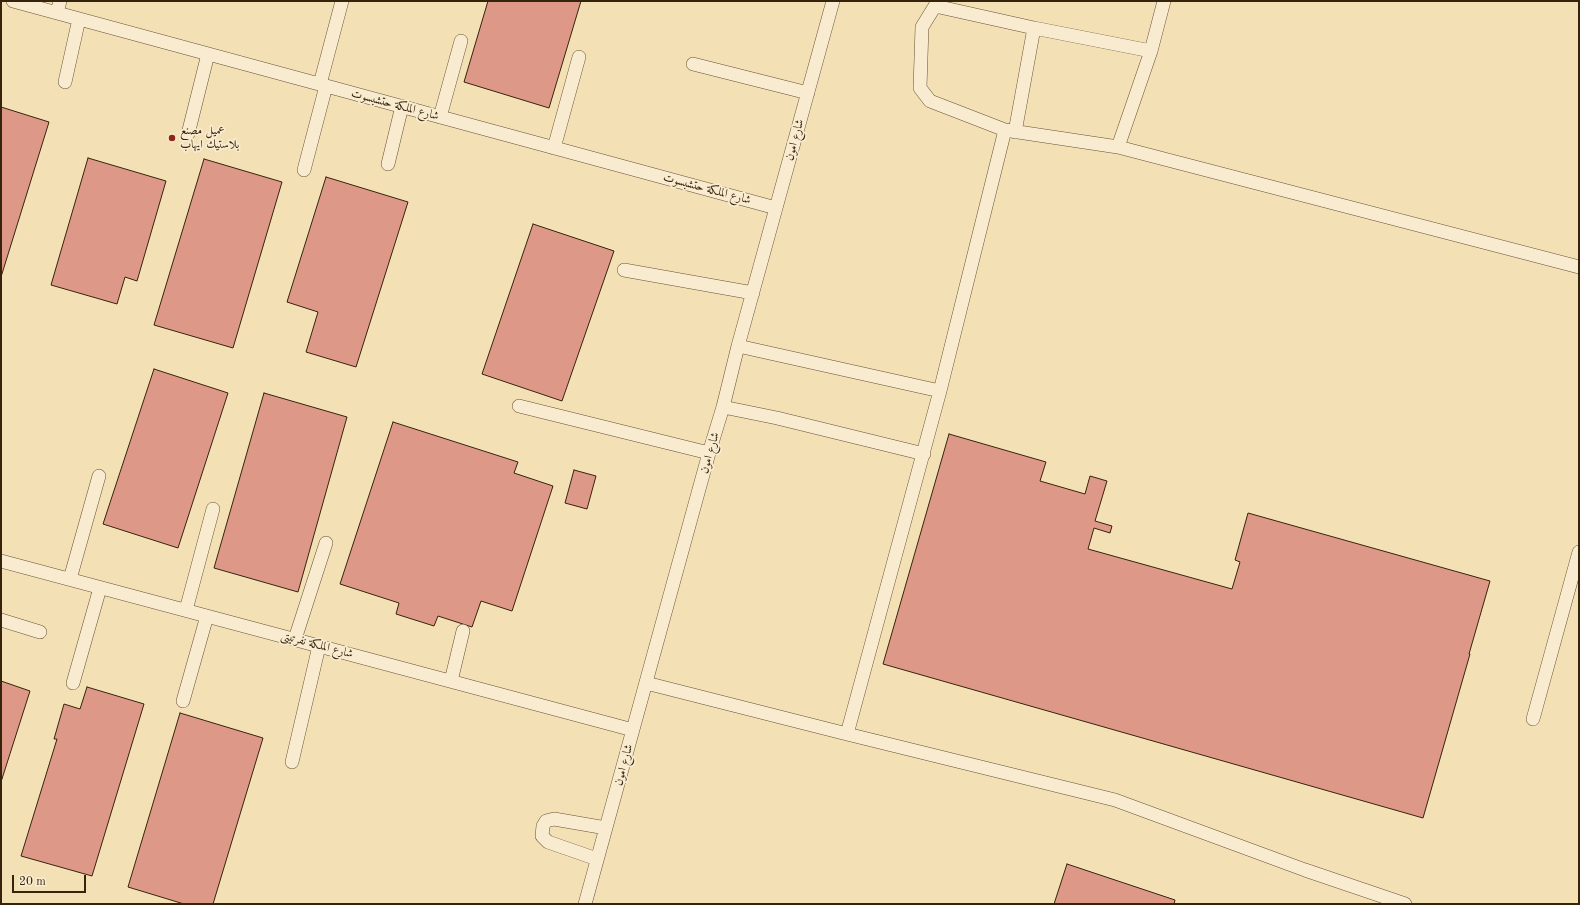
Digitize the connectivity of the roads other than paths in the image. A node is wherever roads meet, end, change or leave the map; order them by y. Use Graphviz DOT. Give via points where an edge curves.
graph roads {
  1 [pos="13,1"];
  2 [pos="342,1"];
  3 [pos="833,1"];
  4 [pos="1164,1"];
  5 [pos="59,7"];
  6 [pos="79,19"];
  7 [pos="1034,28"];
  8 [pos="461,41"];
  9 [pos="1151,51"];
  10 [pos="208,54"];
  11 [pos="579,57"];
  12 [pos="694,64"];
  13 [pos="65,82"];
  14 [pos="323,85"];
  15 [pos="808,93"];
  16 [pos="402,106"];
  17 [pos="440,117"];
  18 [pos="1010,131"];
  19 [pos="188,134"];
  20 [pos="1118,147"];
  21 [pos="554,148"];
  22 [pos="388,164"];
  23 [pos="304,170"];
  24 [pos="776,208"];
  25 [pos="1579,267"];
  26 [pos="624,270"];
  27 [pos="753,293"];
  28 [pos="738,346"];
  29 [pos="940,391"];
  30 [pos="519,406"];
  31 [pos="723,407"];
  32 [pos="709,453"];
  33 [pos="924,454"];
  34 [pos="99,476"];
  35 [pos="213,509"];
  36 [pos="326,543"];
  37 [pos="1579,552"];
  38 [pos="1,561"];
  39 [pos="70,579"];
  40 [pos="100,588"];
  41 [pos="186,610"];
  42 [pos="207,616"];
  43 [pos="1,620"];
  44 [pos="463,631"];
  45 [pos="40,632"];
  46 [pos="295,639"];
  47 [pos="319,646"];
  48 [pos="451,681"];
  49 [pos="73,683"];
  50 [pos="646,683"];
  51 [pos="183,701"];
  52 [pos="1533,719"];
  53 [pos="633,730"];
  54 [pos="846,734"];
  55 [pos="292,762"];
  56 [pos="606,828"];
  57 [pos="597,859"];
  58 [pos="586,904"];
  59 [pos="1406,904"];
  1 -- 5 [label="lane, شارع الملكة حتشبسوت"];
  2 -- 14 [label="lane"];
  3 -- 15 [label="lane, شارع امون"];
  4 -- 9 [label="lane"];
  5 -- 6 [label="lane, شارع الملكة حتشبسوت"];
  6 -- 10 [label="lane, شارع الملكة حتشبسوت"];
  6 -- 13 [label="lane"];
  7 -- 9 [label="lane"];
  7 -- 18 [label="lane"];
  7 -- 18 [label="lane" via="935,6 922,28 920,88 930,101"];
  8 -- 17 [label="lane"];
  9 -- 20 [label="lane"];
  10 -- 14 [label="lane, شارع الملكة حتشبسوت"];
  10 -- 19 [label="lane"];
  11 -- 21 [label="lane"];
  12 -- 15 [label="lane"];
  14 -- 16 [label="lane, شارع الملكة حتشبسوت"];
  14 -- 23 [label="lane"];
  15 -- 24 [label="lane, شارع امون"];
  16 -- 17 [label="lane, شارع الملكة حتشبسوت"];
  16 -- 22 [label="lane"];
  17 -- 21 [label="lane, شارع الملكة حتشبسوت"];
  18 -- 20 [label="lane"];
  18 -- 29 [label="lane"];
  20 -- 25 [label="lane"];
  21 -- 24 [label="lane, شارع الملكة حتشبسوت"];
  24 -- 27 [label="lane, شارع امون"];
  26 -- 27 [label="lane"];
  27 -- 28 [label="lane, شارع امون"];
  28 -- 29 [label="lane"];
  28 -- 31 [label="lane, شارع امون"];
  29 -- 33 [label="lane"];
  30 -- 32 [label="lane"];
  31 -- 32 [label="lane, شارع امون"];
  31 -- 33 [label="lane"];
  32 -- 50 [label="lane, شارع امون"];
  33 -- 54 [label="lane"];
  34 -- 39 [label="lane"];
  35 -- 41 [label="lane"];
  36 -- 46 [label="lane"];
  37 -- 52 [label="lane"];
  38 -- 39 [label="lane, شارع الملكة نفرتيتى"];
  39 -- 40 [label="lane, شارع الملكة نفرتيتى"];
  40 -- 41 [label="lane, شارع الملكة نفرتيتى"];
  40 -- 49 [label="lane"];
  41 -- 42 [label="lane, شارع الملكة نفرتيتى"];
  42 -- 46 [label="lane, شارع الملكة نفرتيتى"];
  42 -- 51 [label="lane"];
  43 -- 45 [label="lane"];
  44 -- 48 [label="lane"];
  46 -- 47 [label="lane, شارع الملكة نفرتيتى"];
  47 -- 48 [label="lane, شارع الملكة نفرتيتى"];
  47 -- 55 [label="lane"];
  48 -- 53 [label="lane, شارع الملكة نفرتيتى"];
  50 -- 53 [label="lane, شارع امون"];
  50 -- 54 [label="lane"];
  53 -- 56 [label="lane, شارع امون"];
  54 -- 59 [label="lane" via="1115,800"];
  56 -- 57 [label="lane, شارع امون"];
  56 -- 57 [label="lane" via="559,819 546,820 543,826 542,836 548,842"];
  57 -- 58 [label="lane, شارع امون"];
}
